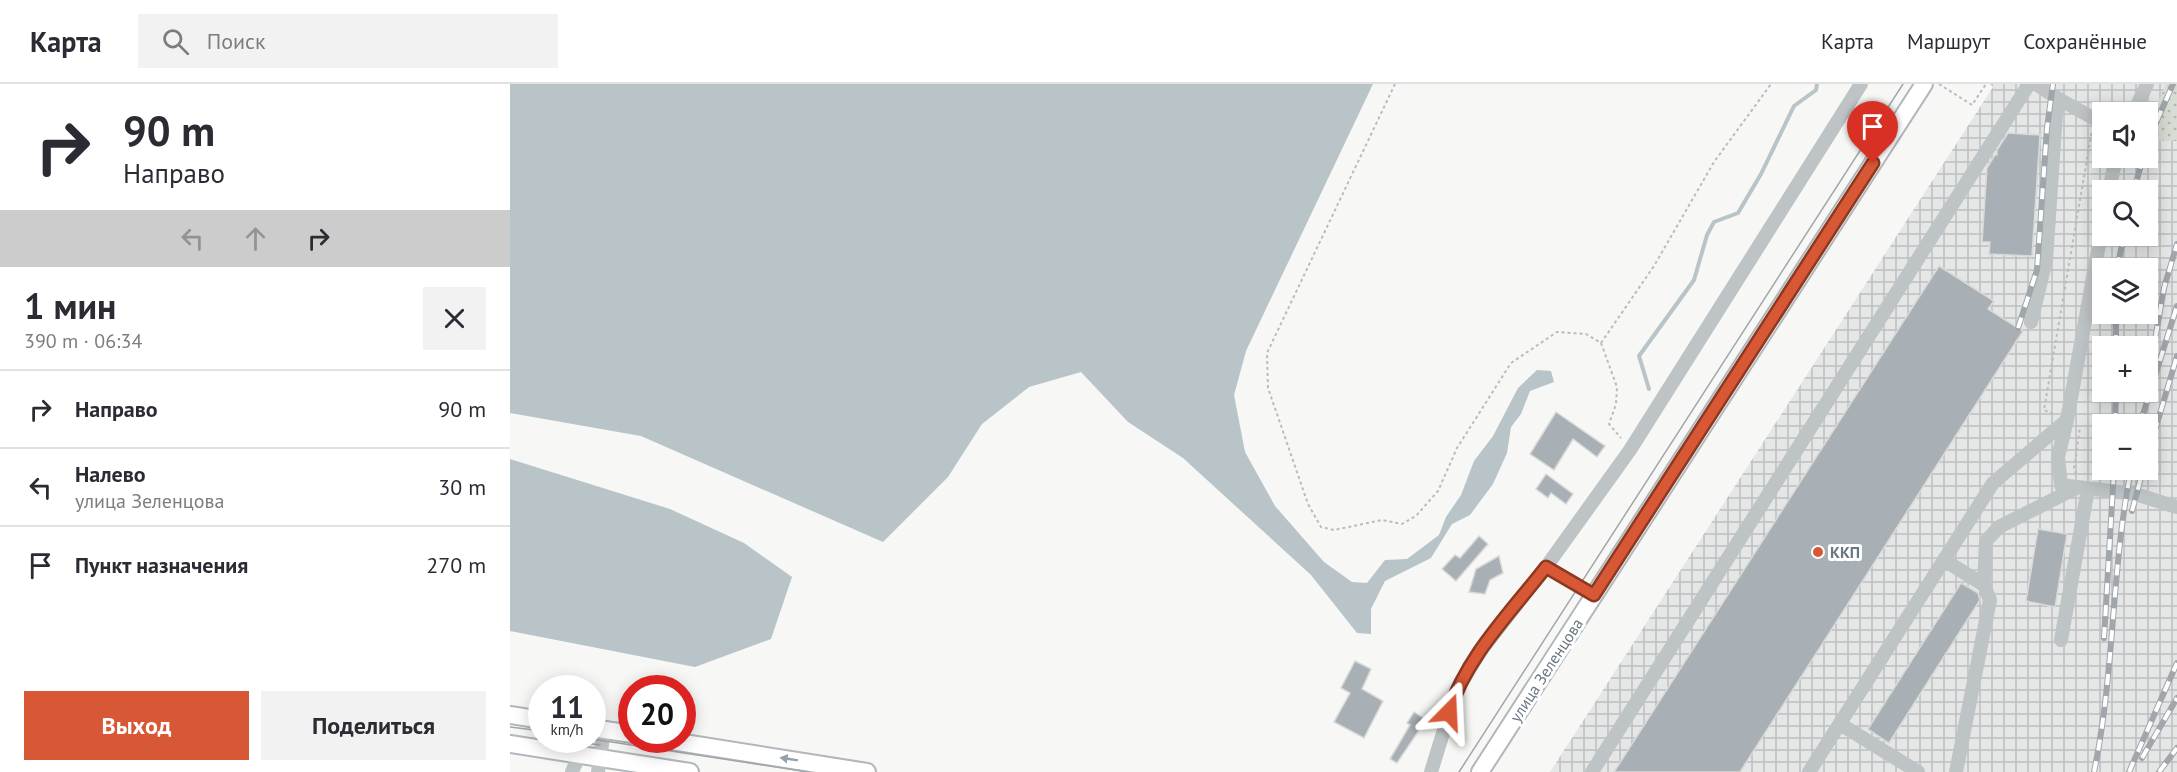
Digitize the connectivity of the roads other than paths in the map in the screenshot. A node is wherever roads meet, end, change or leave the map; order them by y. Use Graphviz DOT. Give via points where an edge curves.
graph roads {
  1 [pos="1861,84"];
  2 [pos="1924,84"];
  3 [pos="2029,84"];
  4 [pos="2036,84"];
  5 [pos="2147,84"];
  6 [pos="2057,98"];
  7 [pos="2139,102"];
  8 [pos="2092,117"];
  9 [pos="2099,246"];
  10 [pos="2031,322"];
  11 [pos="2067,420"];
  12 [pos="2082,489"];
  13 [pos="2177,507"];
  14 [pos="1964,528"];
  15 [pos="1986,541"];
  16 [pos="1944,560"];
  17 [pos="1546,567"];
  18 [pos="1984,585"];
  19 [pos="1594,595"];
  20 [pos="2061,640"];
  21 [pos="510,715"];
  22 [pos="528,718"];
  23 [pos="1840,724"];
  24 [pos="510,744"];
  25 [pos="696,745"];
  26 [pos="579,754"];
  27 [pos="599,765"];
  28 [pos="572,772"];
  29 [pos="690,772"];
  30 [pos="867,772"];
  31 [pos="1431,772"];
  32 [pos="1480,772"];
  33 [pos="1592,772"];
  34 [pos="1809,772"];
  35 [pos="1918,772"];
  36 [pos="1956,772"];
  1 -- 17 [label="lane" via="1630,450"];
  2 -- 19 [label="main road, улица Зеленцова"];
  3 -- 33 [label="lane"];
  4 -- 6 [label="lane"];
  5 -- 7 [label="lane"];
  6 -- 8 [label="lane"];
  6 -- 10 [label="lane" via="2046,260"];
  9 -- 11 [label="lane"];
  11 -- 12 [label="lane" via="2058,473 2061,485"];
  11 -- 14 [label="lane" via="1993,483"];
  12 -- 13 [label="lane" via="2136,494"];
  12 -- 15 [label="lane" via="1999,527"];
  12 -- 20 [label="lane"];
  14 -- 15 [label="lane"];
  14 -- 16 [label="lane"];
  15 -- 18 [label="lane"];
  16 -- 18 [label="lane"];
  16 -- 23 [label="lane"];
  17 -- 19 [label="lane"];
  17 -- 31 [label="lane" via="1482,649 1456,691"];
  18 -- 36 [label="lane" via="1990,600"];
  19 -- 32 [label="main road, улица Зеленцова"];
  21 -- 22 [label="main road"];
  23 -- 34 [label="lane"];
  23 -- 35 [label="lane"];
  24 -- 26 [label="main road"];
  30 -- 25 [label="main road, one-way"];
  26 -- 27 [label="main road"];
  26 -- 28 [label="lane"];
  27 -- 29 [label="main road"];
}
